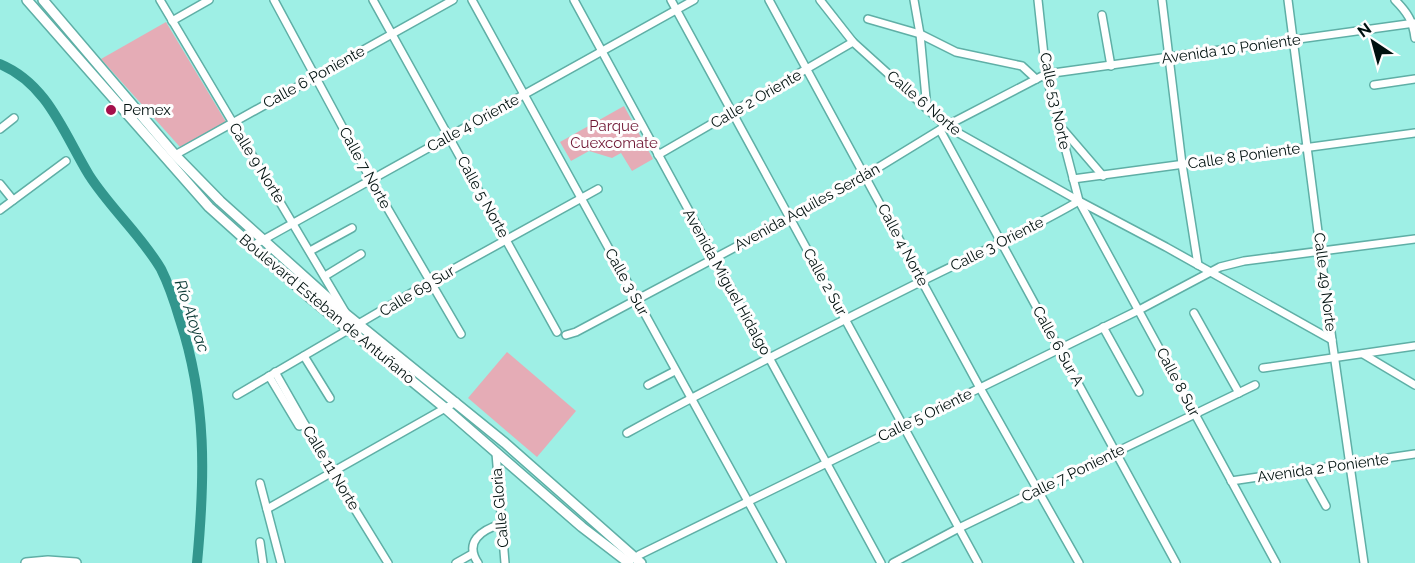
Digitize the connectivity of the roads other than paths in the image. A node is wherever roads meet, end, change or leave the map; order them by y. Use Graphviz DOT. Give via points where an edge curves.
graph roads {
  1 [pos="27,0"];
  2 [pos="43,0"];
  3 [pos="160,0"];
  4 [pos="209,0"];
  5 [pos="274,0"];
  6 [pos="373,0"];
  7 [pos="453,0"];
  8 [pos="472,0"];
  9 [pos="574,0"];
  10 [pos="671,0"];
  11 [pos="694,0"];
  12 [pos="769,0"];
  13 [pos="820,0"];
  14 [pos="914,0"];
  15 [pos="1038,0"];
  16 [pos="1162,0"];
  17 [pos="1288,0"];
  18 [pos="1395,0"];
  19 [pos="677,10"];
  20 [pos="1102,15"];
  21 [pos="868,19"];
  22 [pos="172,21"];
  23 [pos="1414,23"];
  24 [pos="392,34"];
  25 [pos="920,34"];
  26 [pos="1415,38"];
  27 [pos="1293,41"];
  28 [pos="853,42"];
  29 [pos="602,51"];
  30 [pos="1170,58"];
  31 [pos="1111,66"];
  32 [pos="806,70"];
  33 [pos="1046,74"];
  34 [pos="315,76"];
  35 [pos="1036,79"];
  36 [pos="1415,79"];
  37 [pos="1374,85"];
  38 [pos="524,95"];
  39 [pos="927,109"];
  40 [pos="733,112"];
  41 [pos="14,118"];
  42 [pos="232,122"];
  43 [pos="1058,124"];
  44 [pos="943,128"];
  45 [pos="0,129"];
  46 [pos="1415,133"];
  47 [pos="449,136"];
  48 [pos="1306,147"];
  49 [pos="175,154"];
  50 [pos="658,155"];
  51 [pos="66,161"];
  52 [pos="1182,164"];
  53 [pos="866,176"];
  54 [pos="1103,176"];
  55 [pos="1073,179"];
  56 [pos="371,180"];
  57 [pos="0,184"];
  58 [pos="598,189"];
  59 [pos="581,198"];
  60 [pos="13,200"];
  61 [pos="1079,201"];
  62 [pos="0,210"];
  63 [pos="790,218"];
  64 [pos="293,222"];
  65 [pos="352,228"];
  66 [pos="1415,239"];
  67 [pos="263,240"];
  68 [pos="506,240"];
  69 [pos="1002,243"];
  70 [pos="252,246"];
  71 [pos="310,250"];
  72 [pos="1322,252"];
  73 [pos="361,254"];
  74 [pos="714,258"];
  75 [pos="1198,265"];
  76 [pos="1210,272"];
  77 [pos="325,276"];
  78 [pos="923,281"];
  79 [pos="430,282"];
  80 [pos="637,300"];
  81 [pos="1139,310"];
  82 [pos="1194,313"];
  83 [pos="347,315"];
  84 [pos="846,320"];
  85 [pos="359,325"];
  86 [pos="1103,327"];
  87 [pos="348,328"];
  88 [pos="557,332"];
  89 [pos="460,334"];
  90 [pos="566,335"];
  91 [pos="1332,340"];
  92 [pos="1415,346"];
  93 [pos="1059,348"];
  94 [pos="1363,354"];
  95 [pos="304,356"];
  96 [pos="1335,357"];
  97 [pos="770,359"];
  98 [pos="1263,368"];
  99 [pos="675,371"];
  100 [pos="272,374"];
  101 [pos="648,385"];
  102 [pos="1255,385"];
  103 [pos="1415,385"];
  104 [pos="980,388"];
  105 [pos="1139,392"];
  106 [pos="1239,393"];
  107 [pos="237,395"];
  108 [pos="330,398"];
  109 [pos="690,398"];
  110 [pos="456,402"];
  111 [pos="445,408"];
  112 [pos="1195,414"];
  113 [pos="903,425"];
  114 [pos="627,433"];
  115 [pos="1116,452"];
  116 [pos="496,453"];
  117 [pos="1415,454"];
  118 [pos="827,463"];
  119 [pos="1350,463"];
  120 [pos="1306,470"];
  121 [pos="332,472"];
  122 [pos="1230,481"];
  123 [pos="260,483"];
  124 [pos="1038,490"];
  125 [pos="748,501"];
  126 [pos="1326,506"];
  127 [pos="267,508"];
  128 [pos="592,518"];
  129 [pos="501,524"];
  130 [pos="582,527"];
  131 [pos="959,528"];
  132 [pos="260,542"];
  133 [pos="619,550"];
  134 [pos="472,554"];
  135 [pos="640,559"];
  136 [pos="26,563"];
  137 [pos="76,563"];
  138 [pos="263,563"];
  139 [pos="281,563"];
  140 [pos="388,563"];
  141 [pos="456,563"];
  142 [pos="478,563"];
  143 [pos="505,563"];
  144 [pos="620,563"];
  145 [pos="629,563"];
  146 [pos="649,563"];
  147 [pos="782,563"];
  148 [pos="881,563"];
  149 [pos="893,563"];
  150 [pos="978,563"];
  151 [pos="1079,563"];
  152 [pos="1176,563"];
  153 [pos="1276,563"];
  154 [pos="1364,563"];
  1 -- 70 [label="main road, Boulevard Esteban de Antuñano" via="177,173"];
  2 -- 49 [label="main road, Boulevard Esteban de Antuñano"];
  3 -- 22 [label="street, Calle 9 Norte"];
  4 -- 22 [label="street"];
  5 -- 34 [label="street, Calle 7 Norte"];
  6 -- 24 [label="street, Calle 5 Norte"];
  7 -- 24 [label="street, Calle 6 Poniente"];
  8 -- 38 [label="street, Calle 3 Sur"];
  9 -- 29 [label="street, Avenida Miguel Hidalgo"];
  10 -- 19 [label="street, Calle 2 Sur"];
  11 -- 19 [label="street, Calle 4 Oriente"];
  12 -- 32 [label="street, Calle 4 Norte"];
  13 -- 28 [label="street, Calle 6 Norte"];
  14 -- 25 [label="street"];
  15 -- 33 [label="street, Calle 53 Norte"];
  16 -- 30 [label="street"];
  17 -- 27 [label="street, Calle 49 Norte"];
  18 -- 23 [label="street"];
  19 -- 29 [label="street, Calle 4 Oriente"];
  19 -- 40 [label="street, Calle 2 Sur"];
  20 -- 31 [label="street"];
  21 -- 25 [label="street"];
  22 -- 42 [label="street, Calle 9 Norte"];
  23 -- 26 [label="street"];
  23 -- 27 [label="street, Avenida 10 Poniente"];
  24 -- 34 [label="street, Calle 6 Poniente"];
  24 -- 47 [label="street, Calle 5 Norte"];
  25 -- 35 [label="street" via="956,52 1022,66"];
  25 -- 39 [label="street"];
  27 -- 30 [label="street, Avenida 10 Poniente"];
  27 -- 48 [label="street, Calle 49 Norte"];
  28 -- 32 [label="street, Calle 2 Oriente"];
  28 -- 39 [label="street, Calle 6 Norte"];
  29 -- 38 [label="street, Calle 4 Oriente"];
  29 -- 50 [label="street, Avenida Miguel Hidalgo"];
  30 -- 31 [label="street, Avenida 10 Poniente"];
  30 -- 52 [label="street"];
  31 -- 33 [label="street, Avenida 10 Poniente"];
  32 -- 40 [label="street, Calle 2 Oriente"];
  32 -- 53 [label="street, Calle 4 Norte"];
  33 -- 35 [label="street, Avenida Aquiles Serdán"];
  33 -- 43 [label="street, Calle 53 Norte"];
  34 -- 42 [label="street, Calle 6 Poniente"];
  34 -- 56 [label="street, Calle 7 Norte"];
  35 -- 44 [label="street, Avenida Aquiles Serdán"];
  36 -- 37 [label="street"];
  38 -- 47 [label="street, Calle 4 Oriente"];
  38 -- 59 [label="street, Calle 3 Sur"];
  39 -- 44 [label="street, Calle 6 Norte"];
  40 -- 50 [label="street, Calle 2 Oriente"];
  40 -- 63 [label="street, Calle 2 Sur"];
  41 -- 45 [label="street"];
  42 -- 49 [label="street, Calle 6 Poniente"];
  42 -- 64 [label="street, Calle 9 Norte"];
  43 -- 54 [label="street"];
  43 -- 55 [label="street, Calle 53 Norte"];
  44 -- 53 [label="street, Avenida Aquiles Serdán"];
  44 -- 61 [label="street, Calle 6 Norte"];
  44 -- 69 [label="street, Calle 6 Sur A"];
  46 -- 48 [label="street, Calle 8 Poniente"];
  47 -- 56 [label="street, Calle 4 Oriente"];
  47 -- 68 [label="street, Calle 5 Norte"];
  48 -- 52 [label="street, Calle 8 Poniente"];
  48 -- 72 [label="street, Calle 49 Norte"];
  49 -- 67 [label="main road, Boulevard Esteban de Antuñano"];
  50 -- 74 [label="street, Avenida Miguel Hidalgo"];
  51 -- 60 [label="street"];
  52 -- 54 [label="street, Calle 8 Poniente"];
  52 -- 75 [label="street"];
  53 -- 63 [label="street, Avenida Aquiles Serdán"];
  53 -- 78 [label="street, Calle 4 Norte"];
  54 -- 55 [label="street, Calle 8 Poniente"];
  55 -- 61 [label="street, Calle 53 Norte"];
  56 -- 64 [label="street, Calle 4 Oriente"];
  56 -- 79 [label="street, Calle 7 Norte"];
  57 -- 60 [label="street"];
  58 -- 59 [label="street, Calle 69 Sur"];
  59 -- 68 [label="street, Calle 69 Sur"];
  59 -- 80 [label="street, Calle 3 Sur"];
  60 -- 62 [label="street"];
  61 -- 69 [label="street, Calle 3 Oriente"];
  61 -- 75 [label="street, Calle 6 Norte"];
  61 -- 81 [label="street, Calle 8 Sur"];
  63 -- 74 [label="street, Avenida Aquiles Serdán"];
  63 -- 84 [label="street, Calle 2 Sur"];
  64 -- 67 [label="street, Calle 4 Oriente"];
  64 -- 71 [label="street, Calle 9 Norte"];
  65 -- 71 [label="street"];
  66 -- 72 [label="street, Calle 5 Oriente"];
  67 -- 70 [label="street, Calle 4 Oriente"];
  67 -- 83 [label="main road, Boulevard Esteban de Antuñano"];
  68 -- 79 [label="street, Calle 69 Sur"];
  68 -- 88 [label="street, Calle 5 Norte"];
  69 -- 78 [label="street, Calle 3 Oriente"];
  69 -- 93 [label="street, Calle 6 Sur A"];
  70 -- 87 [label="main road, Boulevard Esteban de Antuñano"];
  71 -- 77 [label="street, Calle 9 Norte"];
  72 -- 76 [label="street, Calle 5 Oriente" via="1244,261"];
  72 -- 91 [label="street, Calle 49 Norte"];
  73 -- 77 [label="street"];
  74 -- 80 [label="street, Avenida Aquiles Serdán"];
  74 -- 97 [label="street, Avenida Miguel Hidalgo"];
  75 -- 76 [label="street, Calle 6 Norte"];
  76 -- 81 [label="street, Calle 5 Oriente"];
  76 -- 91 [label="street, Calle 6 Norte"];
  77 -- 83 [label="street, Calle 9 Norte"];
  78 -- 84 [label="street, Calle 3 Oriente"];
  78 -- 104 [label="street, Calle 4 Norte"];
  79 -- 85 [label="street, Calle 69 Sur"];
  79 -- 89 [label="street, Calle 7 Norte"];
  80 -- 90 [label="street, Avenida Aquiles Serdán"];
  80 -- 99 [label="street, Calle 3 Sur"];
  81 -- 86 [label="street, Calle 5 Oriente"];
  81 -- 112 [label="street, Calle 8 Sur"];
  82 -- 106 [label="street"];
  83 -- 85 [label="main road, Boulevard Esteban de Antuñano"];
  83 -- 87 [label="street, Calle 9 Norte"];
  84 -- 97 [label="street, Calle 3 Oriente"];
  84 -- 113 [label="street, Calle 2 Sur"];
  85 -- 87 [label="street, Calle 69 Sur"];
  85 -- 110 [label="main road, Boulevard Esteban de Antuñano"];
  86 -- 93 [label="street, Calle 5 Oriente"];
  86 -- 105 [label="street"];
  87 -- 95 [label="street, Calle 69 Sur"];
  87 -- 111 [label="main road, Boulevard Esteban de Antuñano"];
  91 -- 96 [label="street, Calle 49 Norte"];
  92 -- 94 [label="street"];
  93 -- 104 [label="street, Calle 5 Oriente"];
  93 -- 115 [label="street, Calle 6 Sur A"];
  94 -- 96 [label="street"];
  94 -- 103 [label="street"];
  95 -- 100 [label="street, Calle 69 Sur"];
  95 -- 108 [label="street"];
  96 -- 98 [label="street"];
  96 -- 119 [label="street, Calle 49 Norte"];
  97 -- 109 [label="street, Calle 3 Oriente"];
  97 -- 118 [label="street, Avenida Miguel Hidalgo"];
  99 -- 101 [label="street"];
  99 -- 109 [label="street, Calle 3 Sur"];
  100 -- 107 [label="street, Calle 69 Sur"];
  100 -- 121 [label="street, Calle 11 Norte" via="299,426 305,425"];
  102 -- 106 [label="street, Calle 7 Poniente"];
  104 -- 113 [label="street, Calle 5 Oriente"];
  104 -- 124 [label="street, Calle 4 Norte"];
  106 -- 112 [label="street, Calle 7 Poniente"];
  109 -- 114 [label="street, Calle 3 Oriente"];
  109 -- 125 [label="street, Calle 3 Sur"];
  110 -- 111 [label="street"];
  110 -- 128 [label="main road, Boulevard Esteban de Antuñano"];
  111 -- 116 [label="main road, Boulevard Esteban de Antuñano"];
  111 -- 121 [label="street"];
  112 -- 115 [label="street, Calle 7 Poniente"];
  112 -- 122 [label="street, Calle 8 Sur"];
  113 -- 118 [label="street, Calle 5 Oriente"];
  113 -- 131 [label="street, Calle 2 Sur"];
  115 -- 124 [label="street, Calle 7 Poniente"];
  115 -- 152 [label="street, Calle 6 Sur A"];
  116 -- 129 [label="street, Calle Gloria"];
  116 -- 130 [label="main road, Boulevard Esteban de Antuñano"];
  117 -- 119 [label="street, Avenida 2 Poniente"];
  118 -- 125 [label="street, Calle 5 Oriente"];
  118 -- 148 [label="street, Avenida Miguel Hidalgo"];
  119 -- 120 [label="street, Avenida 2 Poniente"];
  119 -- 154 [label="street, Calle 49 Norte"];
  120 -- 122 [label="street, Avenida 2 Poniente"];
  120 -- 126 [label="street"];
  121 -- 127 [label="street"];
  121 -- 140 [label="street, Calle 11 Norte"];
  122 -- 153 [label="street, Calle 8 Sur"];
  123 -- 127 [label="street"];
  124 -- 131 [label="street, Calle 7 Poniente"];
  124 -- 151 [label="street, Calle 4 Norte"];
  125 -- 135 [label="street, Calle 5 Oriente"];
  125 -- 147 [label="street, Calle 3 Sur"];
  127 -- 139 [label="street"];
  128 -- 133 [label="main road, Boulevard Esteban de Antuñano"];
  128 -- 135 [label="main road"];
  129 -- 134 [label="street" via="481,533"];
  129 -- 143 [label="street, Calle Gloria"];
  130 -- 133 [label="main road, Boulevard Esteban de Antuñano"];
  130 -- 144 [label="main road"];
  131 -- 149 [label="street, Calle 7 Poniente"];
  131 -- 150 [label="street, Calle 2 Sur"];
  132 -- 138 [label="street"];
  133 -- 135 [label="main road, Boulevard Esteban de Antuñano"];
  133 -- 145 [label="main road, Boulevard Esteban de Antuñano"];
  134 -- 141 [label="street"];
  134 -- 142 [label="street"];
  135 -- 146 [label="main road"];
  136 -- 137 [label="main road"];
}
